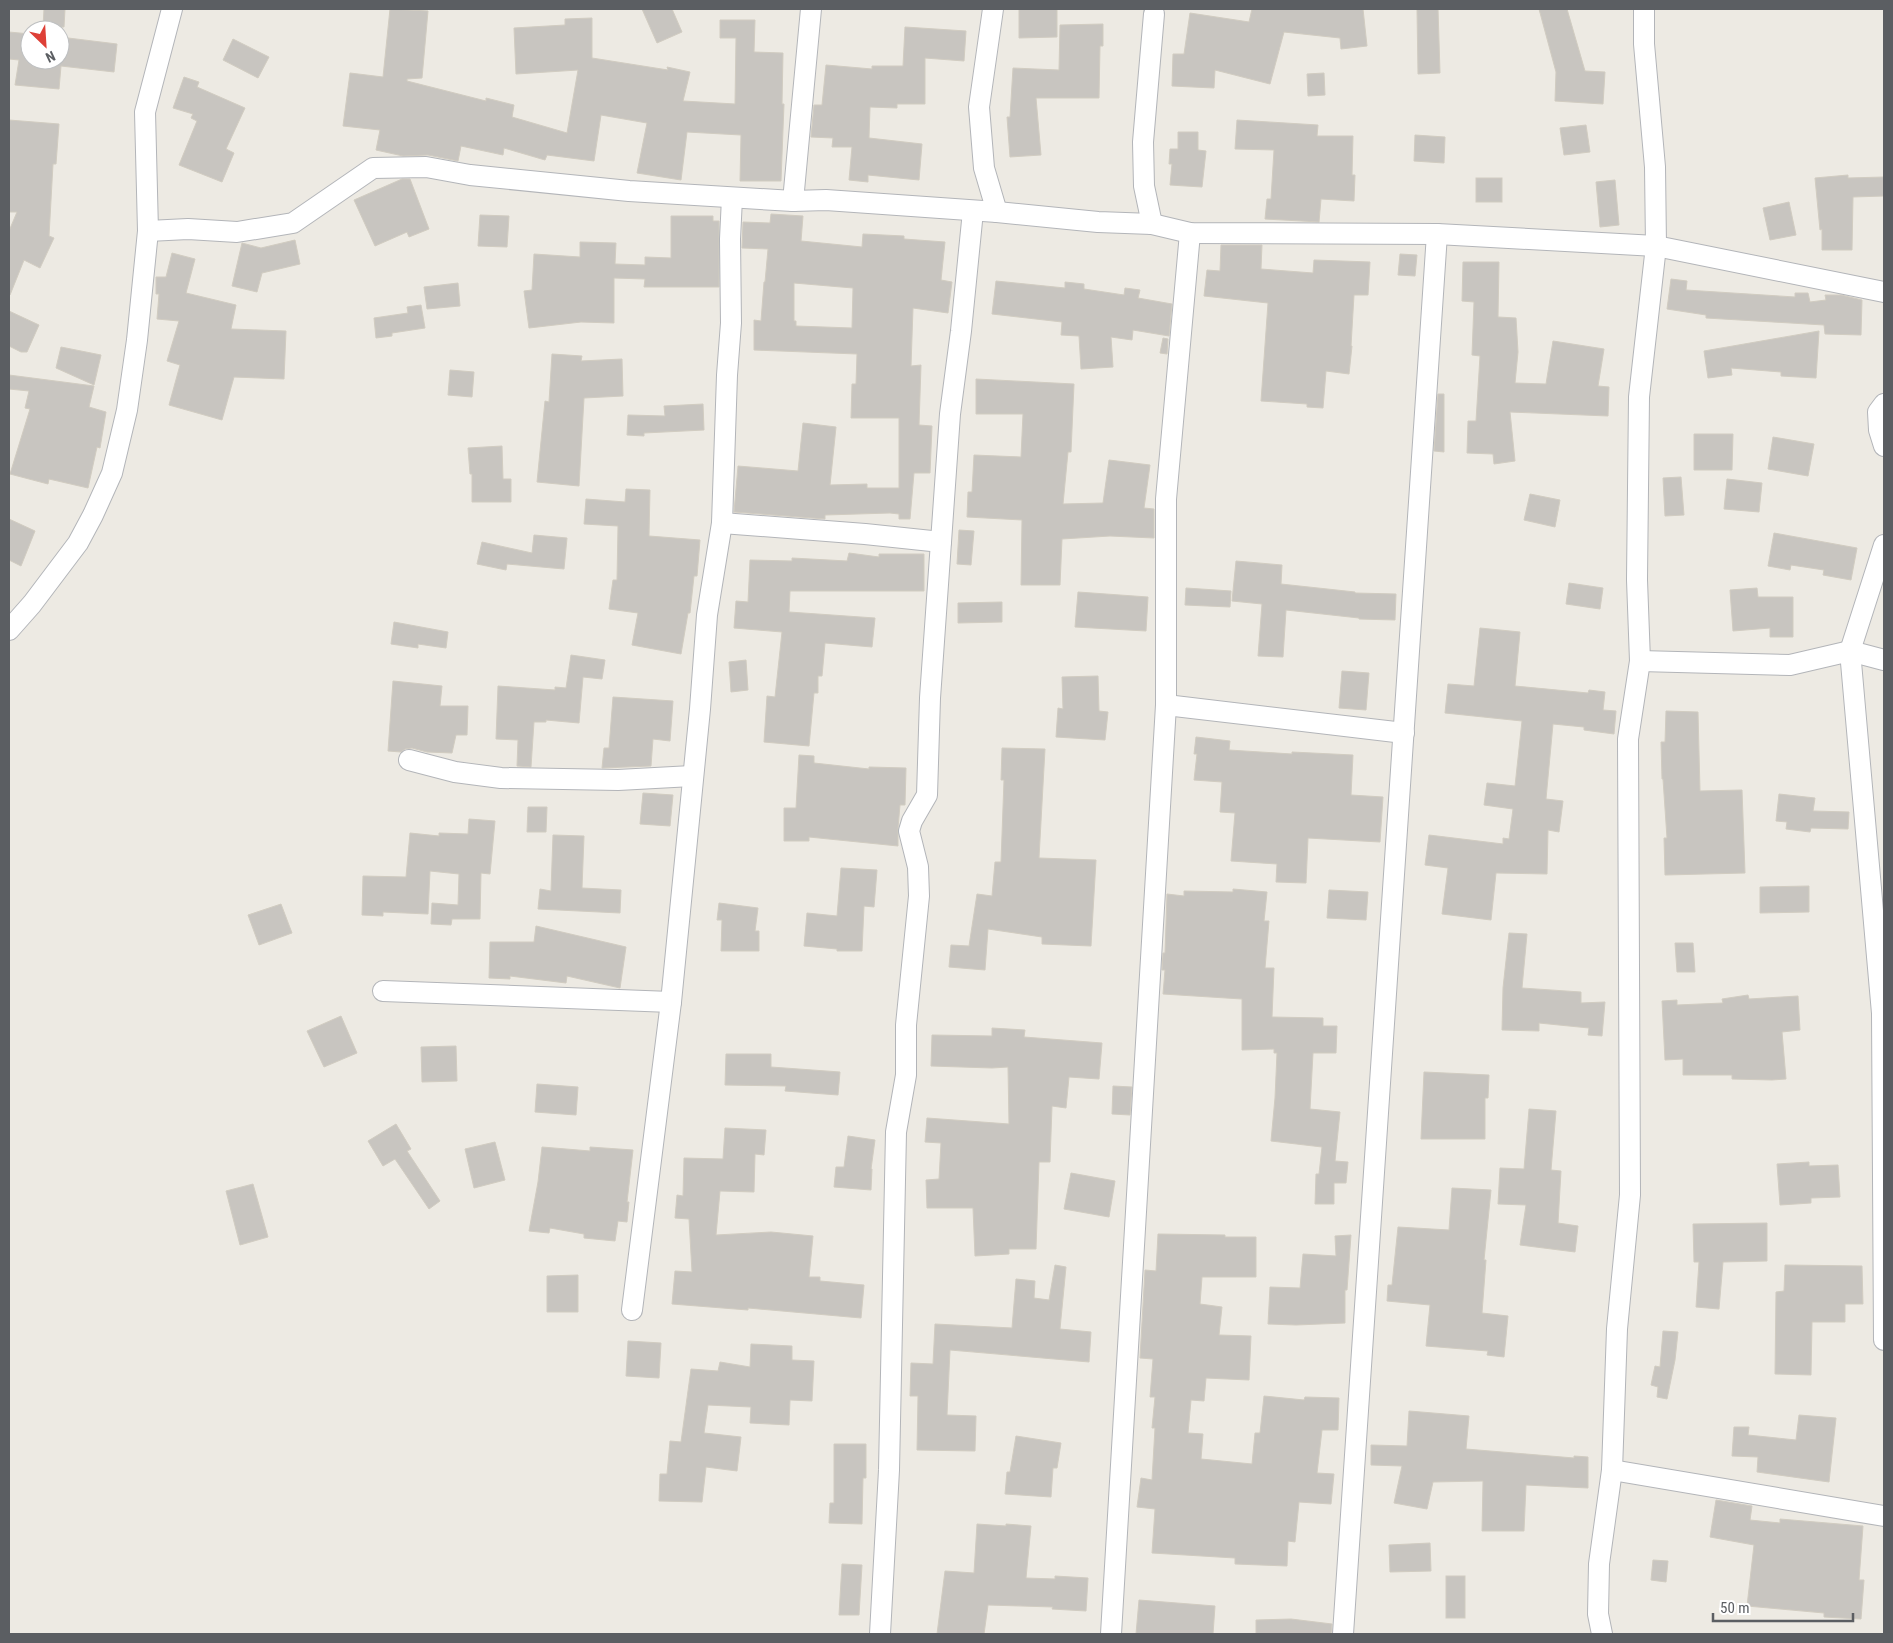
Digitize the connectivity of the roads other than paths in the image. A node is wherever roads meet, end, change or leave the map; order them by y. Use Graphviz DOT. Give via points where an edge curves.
graph roads {
  1 [pos="172,9"];
  2 [pos="811,9"];
  3 [pos="993,9"];
  4 [pos="1644,9"];
  5 [pos="1154,14"];
  6 [pos="732,198"];
  7 [pos="793,201"];
  8 [pos="973,211"];
  9 [pos="997,212"];
  10 [pos="1152,224"];
  11 [pos="148,231"];
  12 [pos="1190,233"];
  13 [pos="1437,234"];
  14 [pos="1656,246"];
  15 [pos="1884,292"];
  16 [pos="1884,404"];
  17 [pos="1884,446"];
  18 [pos="722,523"];
  19 [pos="942,542"];
  20 [pos="1884,545"];
  21 [pos="9,630"];
  22 [pos="1850,651"];
  23 [pos="1884,660"];
  24 [pos="1640,661"];
  25 [pos="1166,705"];
  26 [pos="1404,733"];
  27 [pos="409,760"];
  28 [pos="692,776"];
  29 [pos="383,991"];
  30 [pos="671,1002"];
  31 [pos="632,1310"];
  32 [pos="1884,1340"];
  33 [pos="1612,1470"];
  34 [pos="1884,1516"];
  35 [pos="880,1634"];
  36 [pos="1111,1634"];
  37 [pos="1343,1634"];
  38 [pos="1602,1634"];
  1 -- 11 [label="street" via="145,112"];
  2 -- 7 [label="street"];
  3 -- 9 [label="street" via="979,108 984,168"];
  4 -- 14 [label="street" via="1655,167"];
  5 -- 10 [label="street" via="1143,142 1144,186"];
  6 -- 7 [label="street"];
  6 -- 11 [label="street" via="470,175 426,167 374,168 293,223 237,232"];
  6 -- 18 [label="street" via="732,323"];
  7 -- 8 [label="street" via="826,200"];
  8 -- 9 [label="street"];
  8 -- 19 [label="street" via="950,414"];
  9 -- 10 [label="street"];
  10 -- 12 [label="street"];
  11 -- 21 [label="street" via="127,410 112,473 78,543"];
  12 -- 13 [label="street"];
  12 -- 25 [label="street" via="1166,499"];
  13 -- 14 [label="street"];
  13 -- 26 [label="street"];
  14 -- 15 [label="street"];
  14 -- 24 [label="street" via="1639,397 1637,580"];
  16 -- 17 [label="street" via="1878,412"];
  18 -- 19 [label="street"];
  18 -- 28 [label="street" via="707,615"];
  19 -- 35 [label="street" via="930,698 927,795 909,831 918,867 919,896 906,1024 906,1075 896,1132 889,1470"];
  20 -- 22 [label="street"];
  22 -- 23 [label="street"];
  22 -- 24 [label="street" via="1790,665"];
  22 -- 32 [label="street" via="1882,1013"];
  24 -- 33 [label="street" via="1628,739 1630,1194 1617,1329"];
  25 -- 26 [label="street"];
  25 -- 36 [label="street"];
  26 -- 37 [label="street"];
  27 -- 28 [label="street" via="455,772 502,778 618,780"];
  28 -- 30 [label="street"];
  29 -- 30 [label="street"];
  30 -- 31 [label="street"];
  33 -- 34 [label="street"];
  33 -- 38 [label="street" via="1599,1564 1598,1614"];
}
